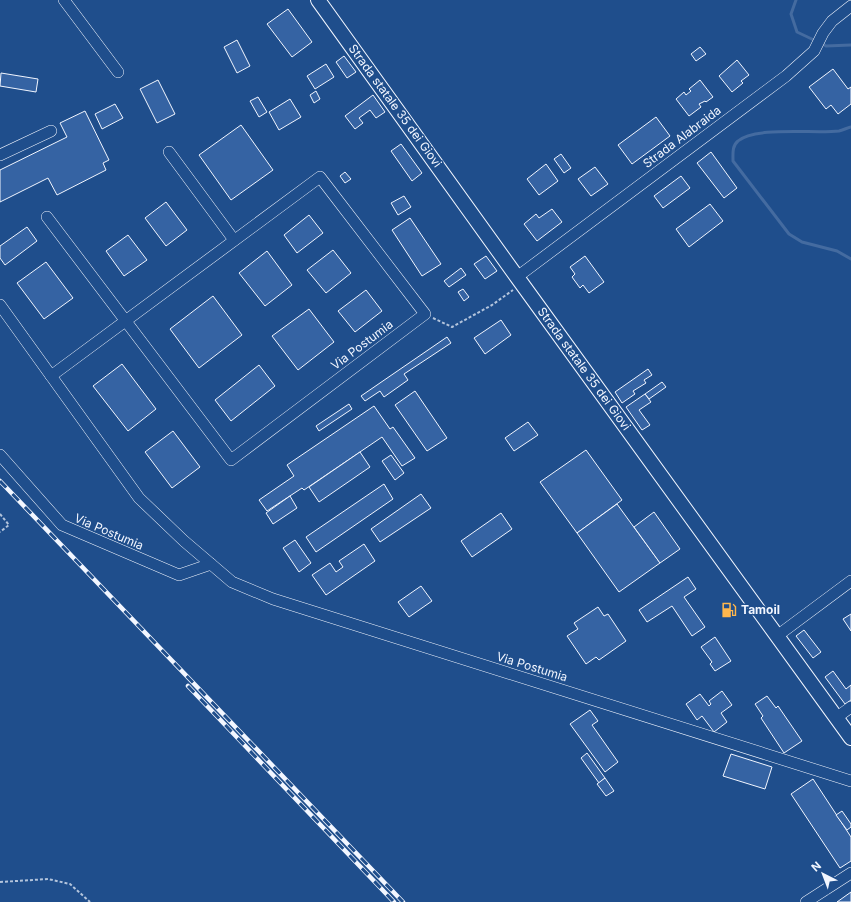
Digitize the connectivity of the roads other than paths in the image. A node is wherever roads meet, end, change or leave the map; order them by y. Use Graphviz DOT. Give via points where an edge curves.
graph roads {
  1 [pos="64,0"];
  2 [pos="318,0"];
  3 [pos="851,6"];
  4 [pos="118,72"];
  5 [pos="51,131"];
  6 [pos="169,152"];
  7 [pos="0,155"];
  8 [pos="47,217"];
  9 [pos="234,240"];
  10 [pos="517,277"];
  11 [pos="0,305"];
  12 [pos="125,321"];
  13 [pos="51,376"];
  14 [pos="0,455"];
  15 [pos="212,564"];
  16 [pos="851,581"];
  17 [pos="777,636"];
  18 [pos="851,707"];
  19 [pos="836,718"];
  20 [pos="851,738"];
  21 [pos="851,781"];
  22 [pos="851,873"];
  23 [pos="806,902"];
  1 -- 4 [label="street"];
  2 -- 10 [label="main road, Strada statale 35 dei Giovi"];
  3 -- 10 [label="street, Strada Alabraida" via="832,21 814,51 786,76"];
  5 -- 7 [label="street"];
  6 -- 9 [label="street"];
  8 -- 12 [label="street, Via Postumia"];
  9 -- 12 [label="street"];
  9 -- 12 [label="street, Via Postumia" via="320,177 425,314 231,460"];
  10 -- 17 [label="main road, Strada statale 35 dei Giovi"];
  11 -- 13 [label="street, Via Postumia"];
  12 -- 13 [label="street"];
  13 -- 15 [label="street, Via Postumia" via="139,498"];
  14 -- 15 [label="street, Via Postumia" via="62,525 179,575"];
  15 -- 21 [label="street, Via Postumia" via="232,582 273,599"];
  16 -- 17 [label="street"];
  17 -- 19 [label="main road, Strada statale 35 dei Giovi"];
  18 -- 19 [label="street"];
  19 -- 20 [label="main road, Strada statale 35 dei Giovi"];
  22 -- 23 [label="street"];
}
